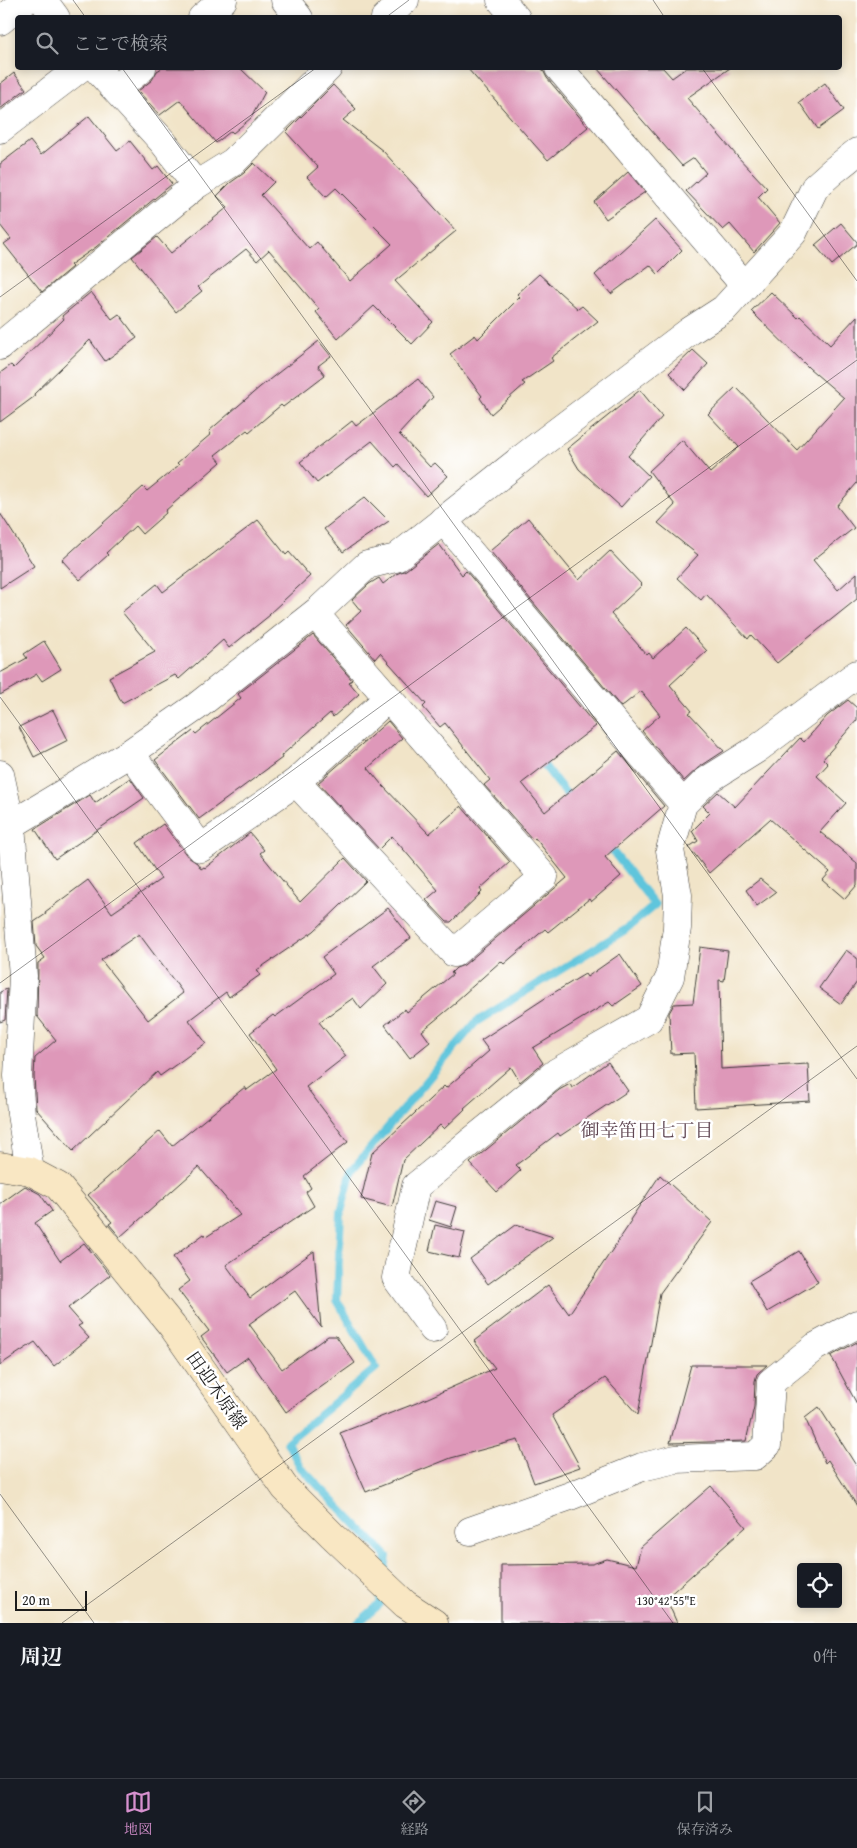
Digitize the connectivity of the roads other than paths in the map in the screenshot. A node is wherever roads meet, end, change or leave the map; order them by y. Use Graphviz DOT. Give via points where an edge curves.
graph roads {
  1 [pos="26,0"];
  2 [pos="43,0"];
  3 [pos="223,0"];
  4 [pos="285,0"];
  5 [pos="405,0"];
  6 [pos="501,0"];
  7 [pos="54,15"];
  8 [pos="206,15"];
  9 [pos="297,15"];
  10 [pos="388,15"];
  11 [pos="514,15"];
  12 [pos="0,20"];
  13 [pos="77,70"];
  14 [pos="98,70"];
  15 [pos="140,70"];
  16 [pos="326,70"];
  17 [pos="561,70"];
  18 [pos="116,89"];
  19 [pos="0,129"];
  20 [pos="857,152"];
  21 [pos="196,185"];
  22 [pos="745,286"];
  23 [pos="0,346"];
  24 [pos="443,520"];
  25 [pos="315,614"];
  26 [pos="857,674"];
  27 [pos="388,698"];
  28 [pos="130,753"];
  29 [pos="0,774"];
  30 [pos="296,782"];
  31 [pos="683,804"];
  32 [pos="11,824"];
  33 [pos="0,1166"];
  34 [pos="30,1171"];
  35 [pos="857,1324"];
  36 [pos="433,1329"];
  37 [pos="470,1531"];
  38 [pos="434,1623"];
  1 -- 12 [label="street"];
  2 -- 7 [label="street"];
  3 -- 8 [label="street"];
  4 -- 9 [label="street"];
  5 -- 10 [label="street"];
  6 -- 11 [label="street"];
  13 -- 19 [label="street"];
  14 -- 18 [label="street"];
  15 -- 18 [label="street"];
  16 -- 21 [label="street" via="233,162"];
  17 -- 22 [label="street"];
  18 -- 21 [label="street"];
  20 -- 22 [label="street" via="815,188 793,233"];
  21 -- 23 [label="street"];
  22 -- 24 [label="street" via="724,309 690,331"];
  24 -- 25 [label="street" via="396,558 366,565"];
  24 -- 31 [label="street"];
  25 -- 27 [label="street"];
  25 -- 28 [label="street" via="196,707"];
  26 -- 31 [label="street" via="757,749 706,781"];
  27 -- 30 [label="street"];
  27 -- 30 [label="street" via="544,876 454,953"];
  28 -- 30 [label="street" via="201,848"];
  28 -- 32 [label="street"];
  29 -- 32 [label="street"];
  31 -- 36 [label="street" via="670,850 678,895 670,977 649,1019 557,1072 416,1186 396,1278"];
  32 -- 34 [label="street" via="23,976 18,1076"];
  33 -- 34 [label="main road, 田迎木原線"];
  34 -- 38 [label="main road, 田迎木原線" via="58,1186 172,1326 285,1488 404,1604"];
  35 -- 37 [label="street" via="815,1347 771,1382 767,1445 755,1456 676,1459 642,1467"];
}
